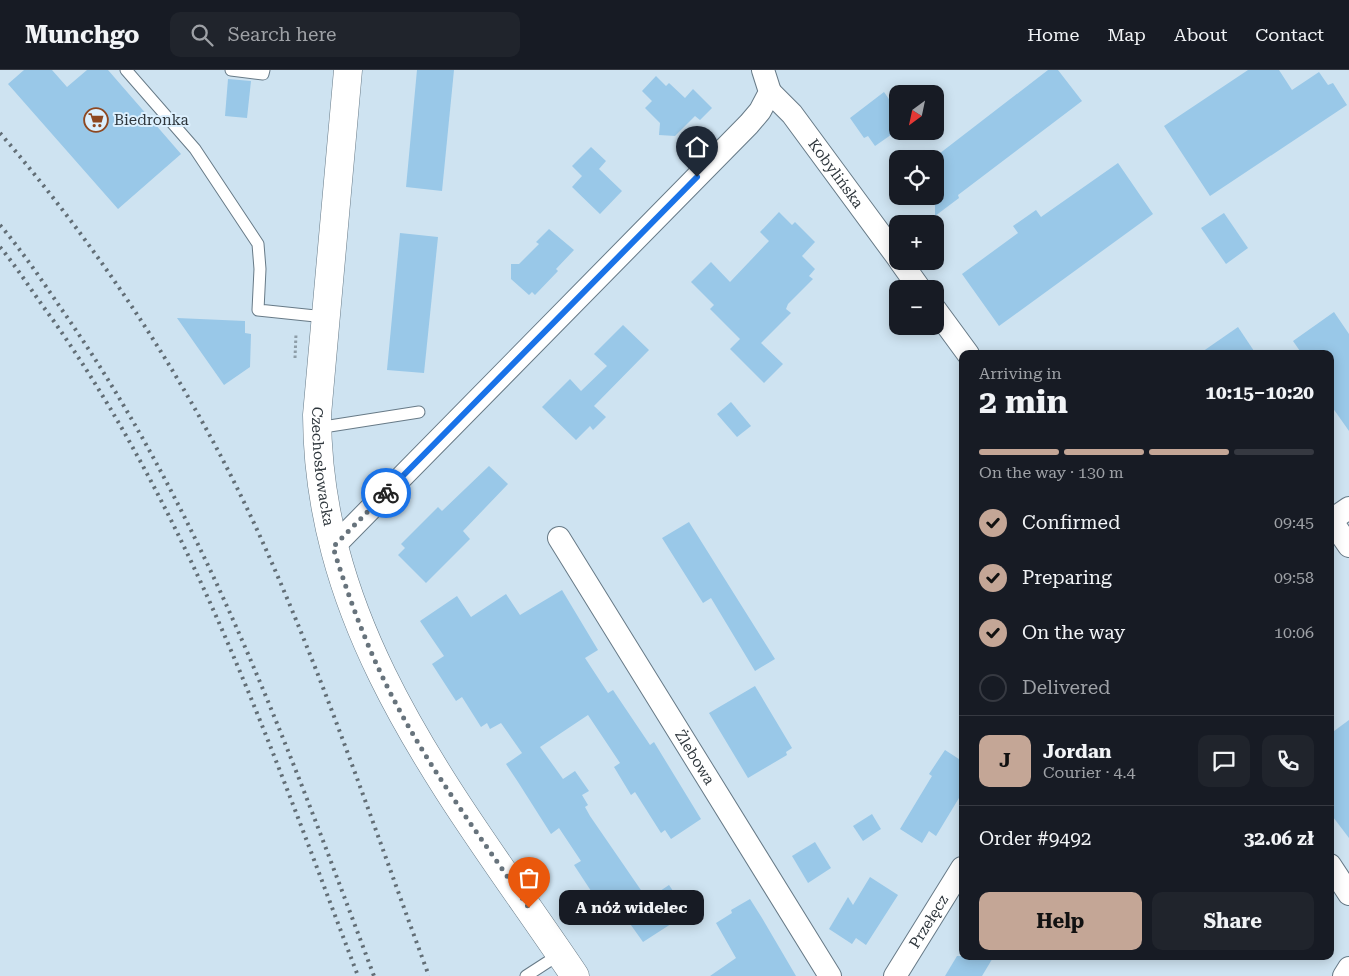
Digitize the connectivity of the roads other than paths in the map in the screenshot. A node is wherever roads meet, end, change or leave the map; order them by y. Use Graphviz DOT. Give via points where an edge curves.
graph roads {
  1 [pos="126,70"];
  2 [pos="231,70"];
  3 [pos="264,70"];
  4 [pos="348,70"];
  5 [pos="763,70"];
  6 [pos="770,92"];
  7 [pos="889,246"];
  8 [pos="325,317"];
  9 [pos="944,321"];
  10 [pos="965,350"];
  11 [pos="419,412"];
  12 [pos="318,428"];
  13 [pos="1337,516"];
  14 [pos="559,538"];
  15 [pos="1349,546"];
  16 [pos="333,547"];
  17 [pos="1334,871"];
  18 [pos="959,873"];
  19 [pos="1349,894"];
  20 [pos="568,965"];
  21 [pos="1349,968"];
  22 [pos="526,976"];
  23 [pos="830,976"];
  24 [pos="895,976"];
  25 [pos="1344,976"];
  1 -- 8 [label="lane" via="195,149 258,244 258,310"];
  2 -- 3 [label="lane" via="263,74"];
  4 -- 8 [label="street, Czechosłowacka"];
  5 -- 6 [label="street"];
  6 -- 7 [label="street, Kobylińska" via="792,114"];
  6 -- 16 [label="street" via="760,111 743,131"];
  8 -- 12 [label="street, Czechosłowacka"];
  9 -- 10 [label="street"];
  11 -- 12 [label="lane"];
  12 -- 16 [label="street, Czechosłowacka" via="322,489"];
  13 -- 15 [label="street"];
  14 -- 23 [label="street, Żlebowa"];
  16 -- 20 [label="street, Czechosłowacka" via="364,638 409,728"];
  17 -- 19 [label="street"];
  18 -- 24 [label="street, Przełęcz"];
  20 -- 22 [label="lane"];
  21 -- 25 [label="street"];
}
